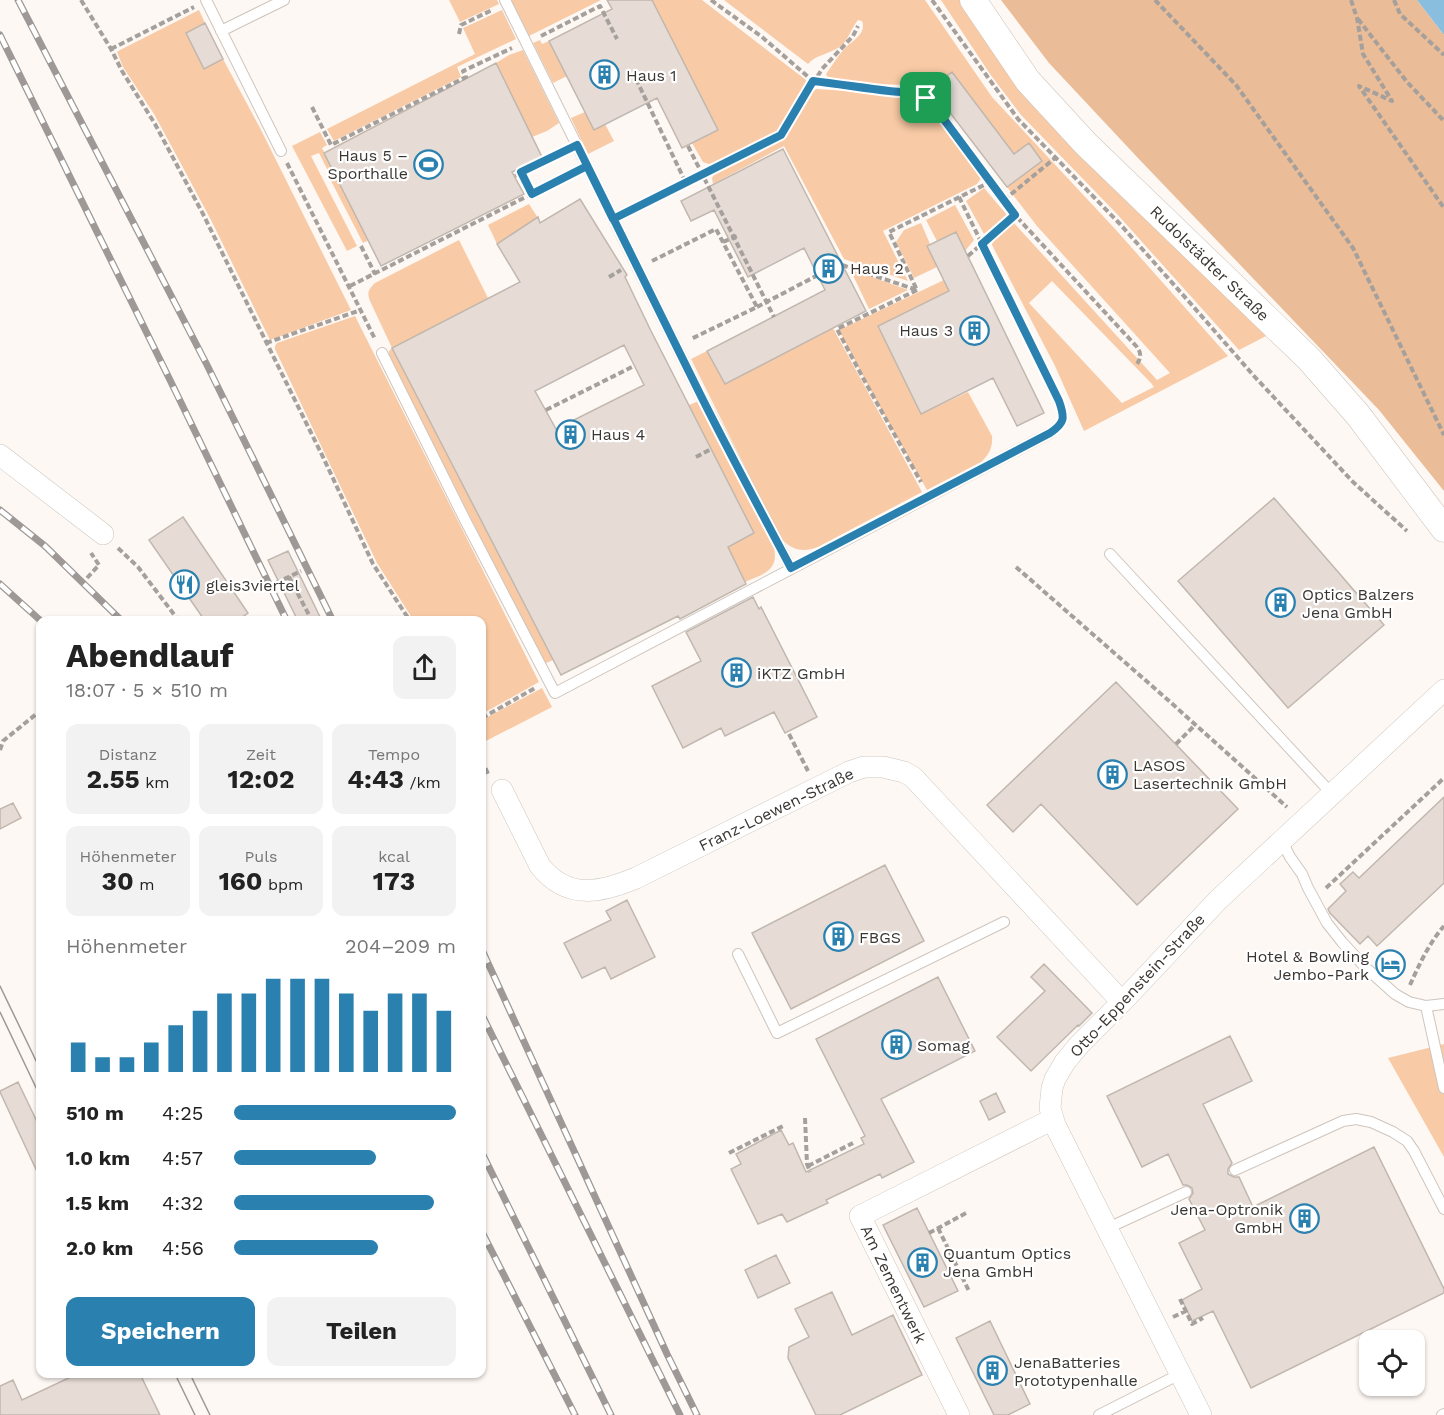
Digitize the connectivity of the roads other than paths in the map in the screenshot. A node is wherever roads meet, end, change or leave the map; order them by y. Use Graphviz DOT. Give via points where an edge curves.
graph roads {
  1 [pos="284,0"];
  2 [pos="973,0"];
  3 [pos="206,1"];
  4 [pos="506,2"];
  5 [pos="222,31"];
  6 [pos="281,151"];
  7 [pos="382,353"];
  8 [pos="1050,433"];
  9 [pos="0,455"];
  10 [pos="1444,529"];
  11 [pos="103,534"];
  12 [pos="1110,554"];
  13 [pos="791,568"];
  14 [pos="1444,690"];
  15 [pos="502,790"];
  16 [pos="1332,794"];
  17 [pos="1282,841"];
  18 [pos="1004,922"];
  19 [pos="738,954"];
  20 [pos="1122,1002"];
  21 [pos="1444,1004"];
  22 [pos="1426,1006"];
  23 [pos="1444,1088"];
  24 [pos="1053,1119"];
  25 [pos="1235,1170"];
  26 [pos="1186,1192"];
  27 [pos="1444,1209"];
  28 [pos="1108,1228"];
  29 [pos="1180,1374"];
  30 [pos="959,1415"];
  31 [pos="1099,1415"];
  32 [pos="1201,1415"];
  1 -- 5 [label="lane"];
  2 -- 10 [label="street, Rudolstädter Straße" via="1028,81 1086,144 1309,359 1358,415"];
  3 -- 5 [label="lane"];
  4 -- 13 [label="lane"];
  5 -- 6 [label="lane"];
  7 -- 13 [label="lane" via="555,693"];
  8 -- 13 [label="lane"];
  9 -- 11 [label="street"];
  12 -- 16 [label="lane"];
  14 -- 16 [label="street, Otto-Eppenstein-Straße"];
  15 -- 20 [label="street, Franz-Loewen-Straße" via="546,873 566,886 590,892 636,878 849,772 872,766 904,772 950,815"];
  16 -- 17 [label="street, Otto-Eppenstein-Straße"];
  17 -- 20 [label="street, Otto-Eppenstein-Straße" via="1218,900"];
  17 -- 22 [label="lane" via="1327,923 1342,942 1395,994"];
  18 -- 19 [label="lane" via="777,1033"];
  20 -- 24 [label="street, Otto-Eppenstein-Straße" via="1079,1045 1055,1079 1050,1099"];
  21 -- 22 [label="lane"];
  22 -- 23 [label="lane"];
  24 -- 28 [label="street, Otto-Eppenstein-Straße"];
  24 -- 30 [label="street, Am Zementwerk" via="860,1216"];
  25 -- 27 [label="lane" via="1342,1121 1356,1119 1371,1122 1407,1141"];
  26 -- 28 [label="lane"];
  28 -- 29 [label="street, Otto-Eppenstein-Straße"];
  29 -- 31 [label="lane"];
  29 -- 32 [label="street, Otto-Eppenstein-Straße"];
}
